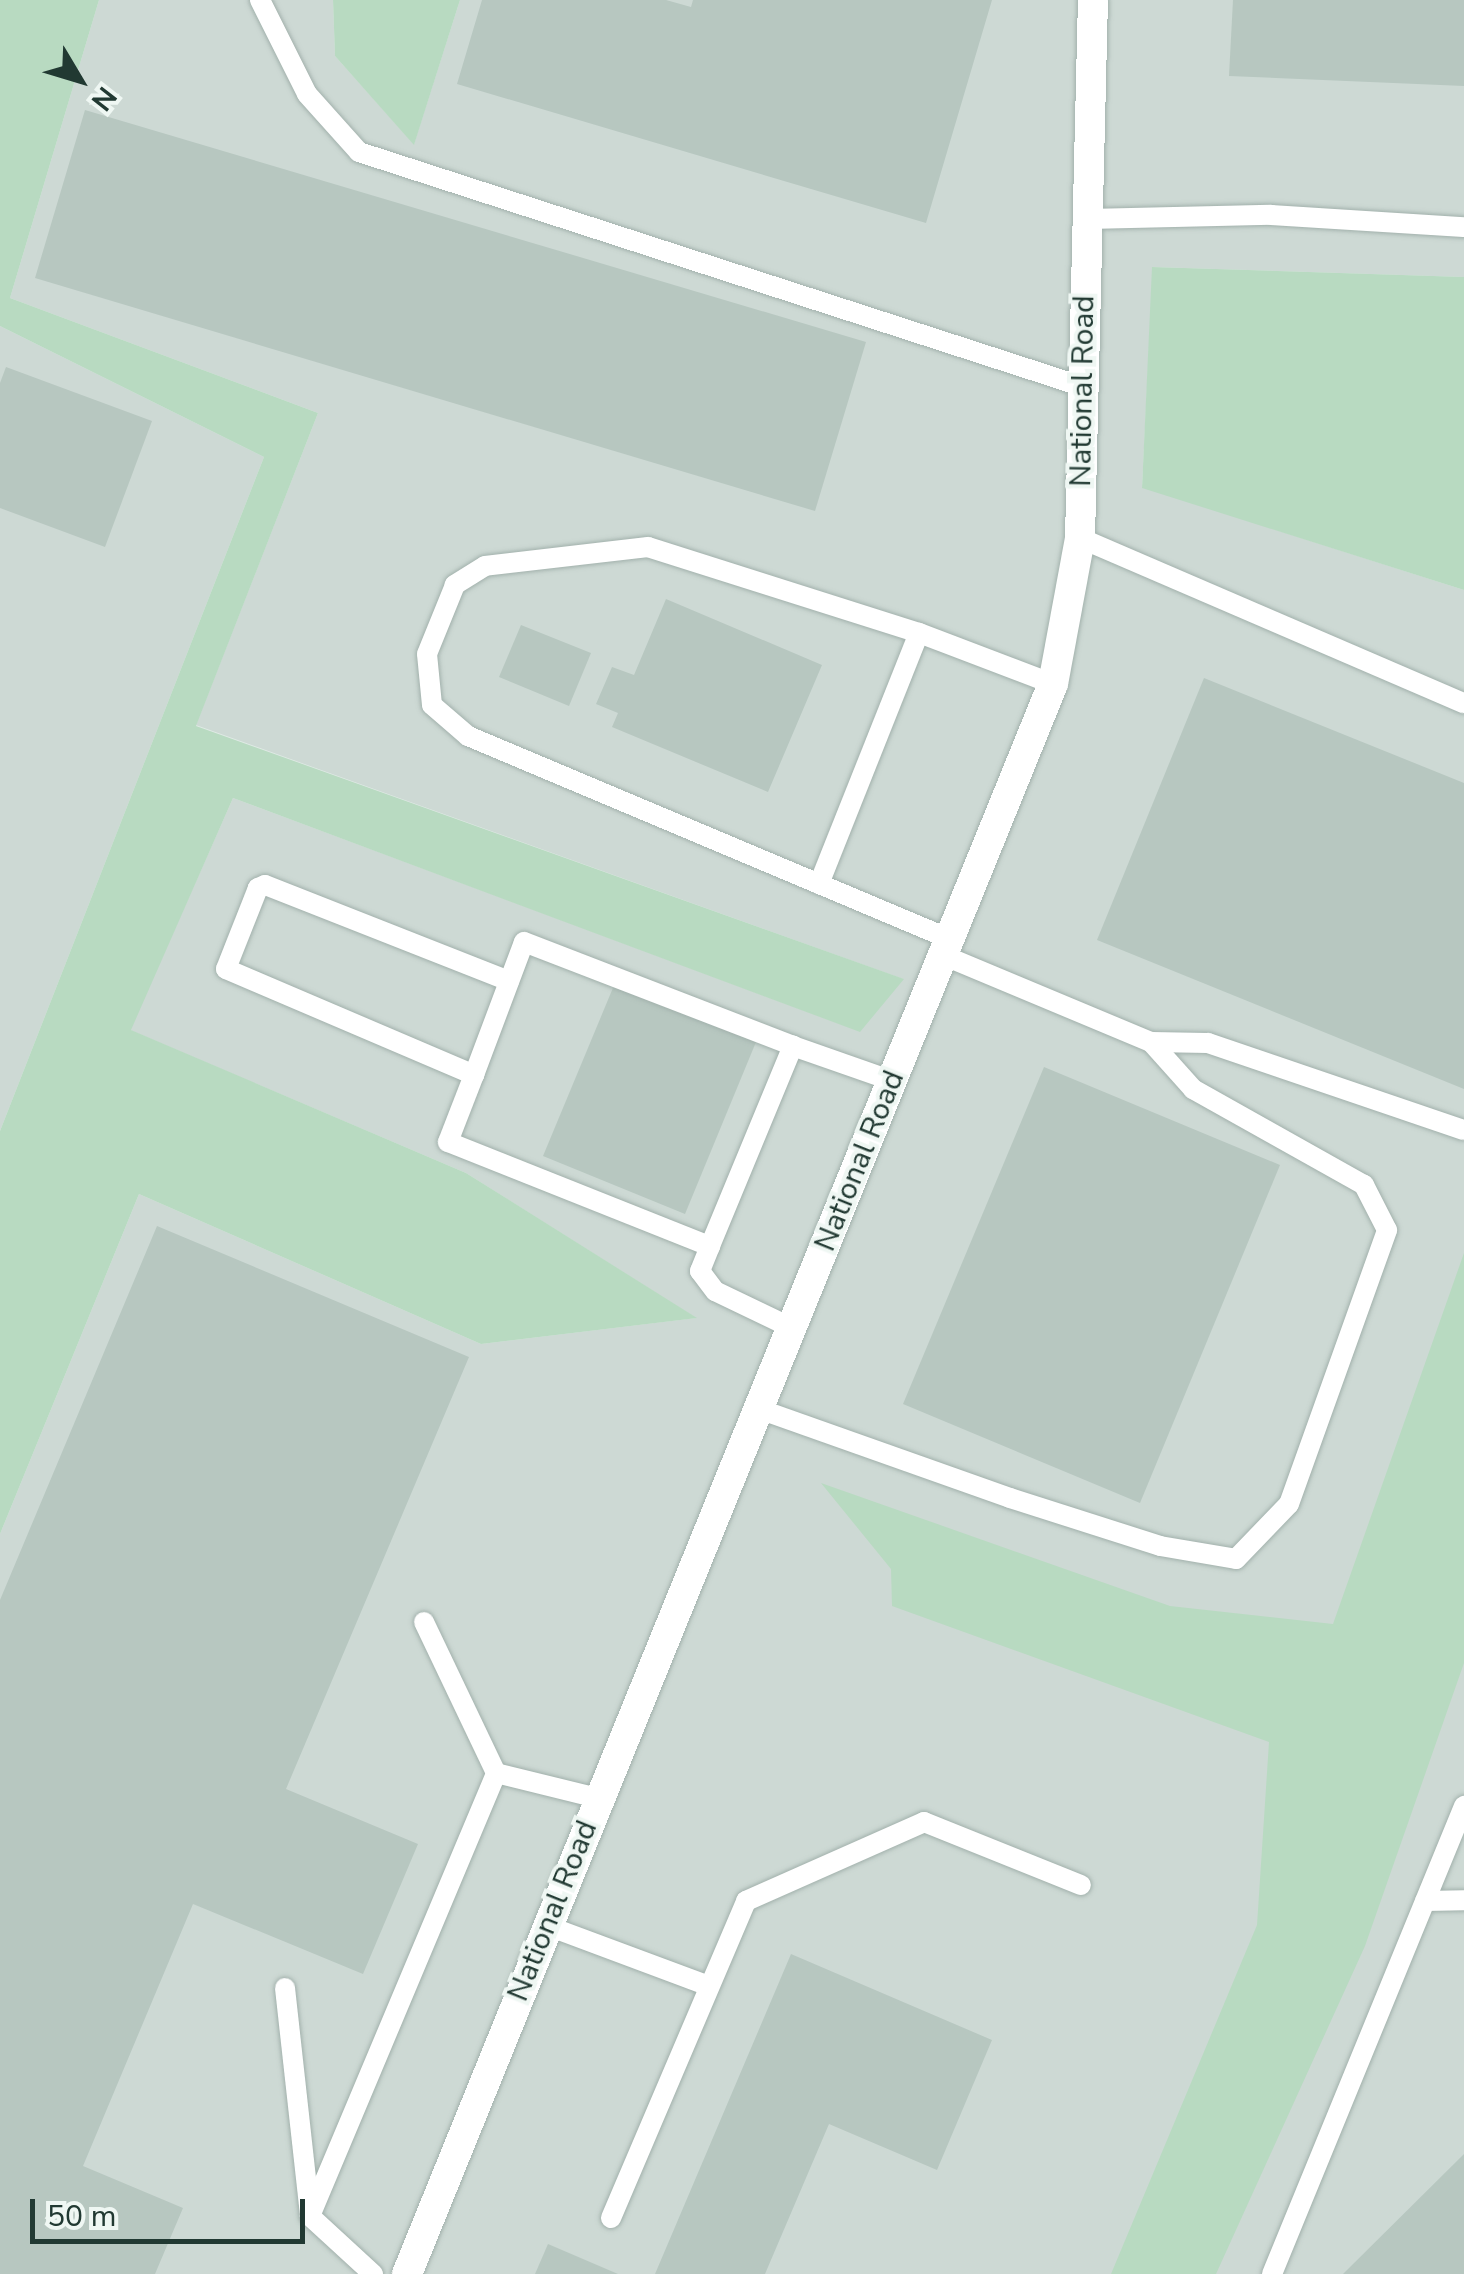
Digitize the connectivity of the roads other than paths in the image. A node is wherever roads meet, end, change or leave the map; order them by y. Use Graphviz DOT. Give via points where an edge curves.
graph roads {
  1 [pos="260,0"];
  2 [pos="1093,0"];
  3 [pos="1088,219"];
  4 [pos="1464,226"];
  5 [pos="1081,386"];
  6 [pos="1080,538"];
  7 [pos="920,633"];
  8 [pos="1053,684"];
  9 [pos="1464,703"];
  10 [pos="819,884"];
  11 [pos="949,948"];
  12 [pos="509,981"];
  13 [pos="1150,1042"];
  14 [pos="793,1046"];
  15 [pos="474,1075"];
  16 [pos="894,1081"];
  17 [pos="1464,1130"];
  18 [pos="710,1246"];
  19 [pos="792,1328"];
  20 [pos="756,1408"];
  21 [pos="424,1622"];
  22 [pos="496,1772"];
  23 [pos="598,1798"];
  24 [pos="1464,1806"];
  25 [pos="1081,1885"];
  26 [pos="1464,1900"];
  27 [pos="1425,1901"];
  28 [pos="548,1926"];
  29 [pos="707,1986"];
  30 [pos="284,1988"];
  31 [pos="310,2216"];
  32 [pos="611,2218"];
  33 [pos="374,2274"];
  34 [pos="408,2274"];
  35 [pos="1272,2274"];
  1 -- 5 [label="lane" via="308,94 359,152"];
  2 -- 3 [label="street, National Road"];
  3 -- 4 [label="lane" via="1272,215"];
  3 -- 5 [label="street, National Road"];
  5 -- 6 [label="street, National Road"];
  6 -- 8 [label="street, National Road"];
  6 -- 9 [label="lane"];
  7 -- 8 [label="lane"];
  7 -- 10 [label="lane"];
  7 -- 10 [label="lane" via="648,548 485,566 455,585 427,654 432,705 468,736"];
  8 -- 11 [label="street, National Road"];
  10 -- 11 [label="lane"];
  11 -- 13 [label="lane"];
  11 -- 16 [label="street, National Road"];
  12 -- 14 [label="lane" via="524,942"];
  12 -- 15 [label="lane"];
  12 -- 15 [label="lane" via="265,885 258,888 226,969"];
  13 -- 17 [label="lane" via="1208,1043"];
  13 -- 20 [label="lane" via="1193,1090 1364,1186 1387,1230 1289,1504 1236,1560 1160,1546"];
  14 -- 16 [label="lane"];
  14 -- 18 [label="lane"];
  15 -- 18 [label="lane" via="448,1142"];
  16 -- 19 [label="street, National Road"];
  18 -- 19 [label="lane" via="700,1271 716,1291"];
  19 -- 20 [label="street, National Road"];
  20 -- 23 [label="street, National Road"];
  21 -- 22 [label="lane"];
  22 -- 23 [label="lane"];
  22 -- 31 [label="lane"];
  23 -- 28 [label="street, National Road"];
  24 -- 27 [label="lane"];
  25 -- 29 [label="lane" via="924,1822 746,1901"];
  26 -- 27 [label="lane"];
  27 -- 35 [label="lane"];
  28 -- 29 [label="lane"];
  28 -- 34 [label="street, National Road"];
  29 -- 32 [label="lane"];
  30 -- 31 [label="lane"];
  31 -- 33 [label="lane"];
}
